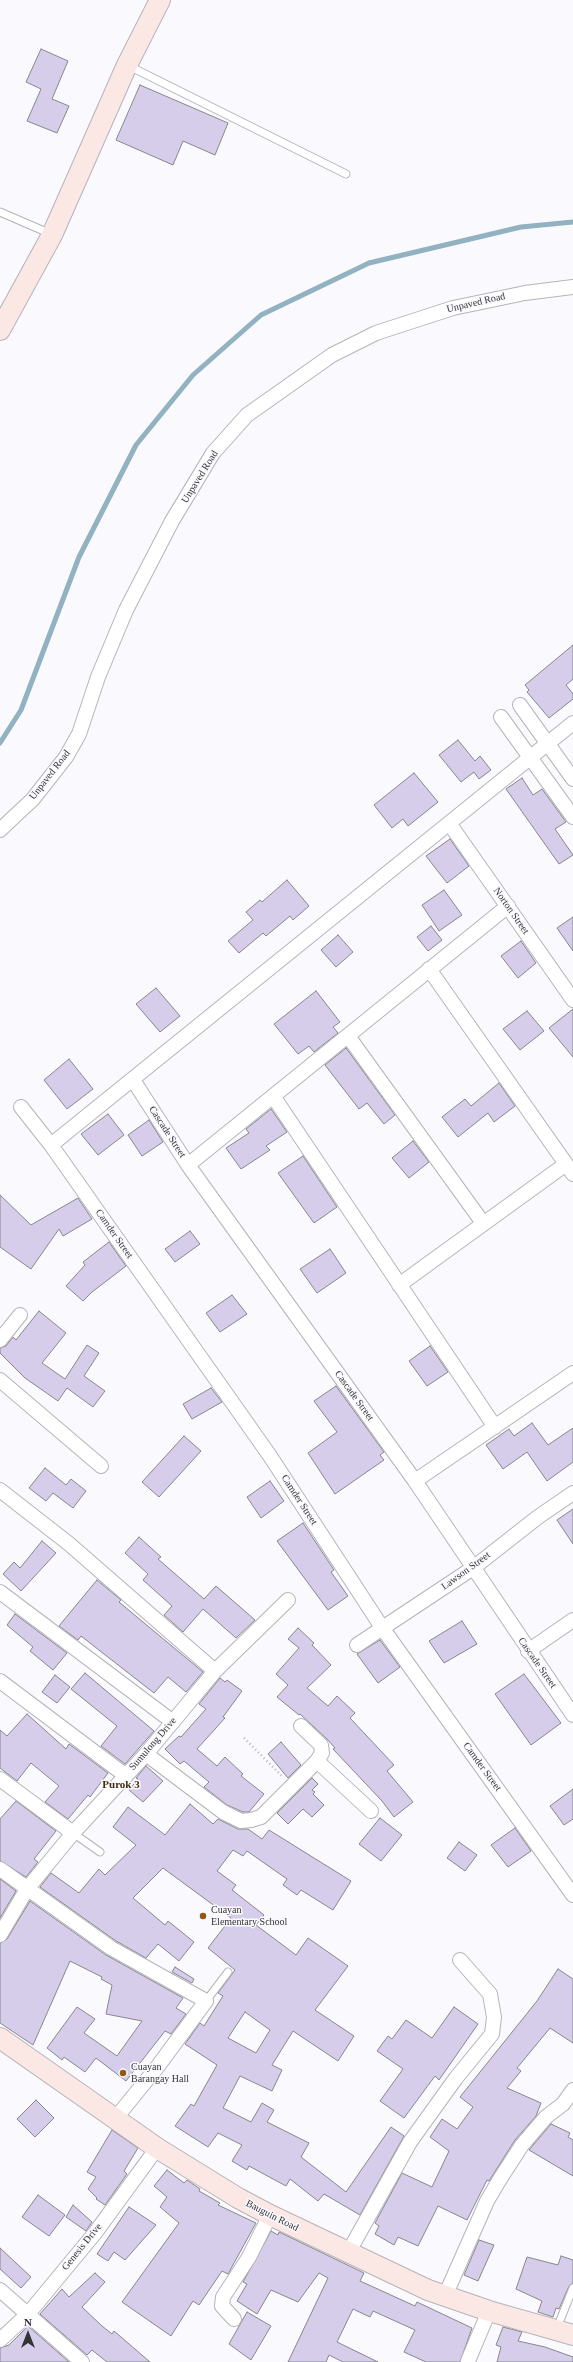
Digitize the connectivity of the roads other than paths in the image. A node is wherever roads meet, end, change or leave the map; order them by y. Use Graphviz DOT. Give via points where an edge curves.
graph roads {
  1 [pos="160,0"];
  2 [pos="127,65"];
  3 [pos="346,174"];
  4 [pos="0,212"];
  5 [pos="52,235"];
  6 [pos="573,287"];
  7 [pos="0,330"];
  8 [pos="520,705"];
  9 [pos="501,717"];
  10 [pos="573,723"];
  11 [pos="548,744"];
  12 [pos="531,757"];
  13 [pos="573,779"];
  14 [pos="573,817"];
  15 [pos="449,823"];
  16 [pos="0,830"];
  17 [pos="508,906"];
  18 [pos="429,969"];
  19 [pos="573,1000"];
  20 [pos="348,1036"];
  21 [pos="133,1080"];
  22 [pos="273,1096"];
  23 [pos="21,1107"];
  24 [pos="51,1145"];
  25 [pos="188,1165"];
  26 [pos="570,1169"];
  27 [pos="483,1223"];
  28 [pos="399,1285"];
  29 [pos="20,1315"];
  30 [pos="0,1340"];
  31 [pos="573,1373"];
  32 [pos="0,1380"];
  33 [pos="495,1427"];
  34 [pos="101,1466"];
  35 [pos="415,1481"];
  36 [pos="0,1490"];
  37 [pos="573,1493"];
  38 [pos="473,1568"];
  39 [pos="0,1592"];
  40 [pos="288,1600"];
  41 [pos="573,1620"];
  42 [pos="383,1629"];
  43 [pos="357,1645"];
  44 [pos="528,1651"];
  45 [pos="215,1671"];
  46 [pos="0,1681"];
  47 [pos="573,1715"];
  48 [pos="173,1722"];
  49 [pos="301,1726"];
  50 [pos="146,1754"];
  51 [pos="317,1761"];
  52 [pos="125,1775"];
  53 [pos="0,1779"];
  54 [pos="371,1811"];
  55 [pos="73,1833"];
  56 [pos="100,1852"];
  57 [pos="0,1869"];
  58 [pos="27,1889"];
  59 [pos="573,1895"];
  60 [pos="0,1935"];
  61 [pos="460,1960"];
  62 [pos="228,1972"];
  63 [pos="206,2001"];
  64 [pos="0,2038"];
  65 [pos="573,2090"];
  66 [pos="115,2119"];
  67 [pos="158,2148"];
  68 [pos="270,2215"];
  69 [pos="348,2253"];
  70 [pos="573,2288"];
  71 [pos="0,2290"];
  72 [pos="445,2296"];
  73 [pos="489,2311"];
  74 [pos="28,2314"];
  75 [pos="234,2319"];
  76 [pos="565,2333"];
  77 [pos="0,2340"];
  78 [pos="468,2361"];
  79 [pos="82,2362"];
  1 -- 2 [label="street"];
  2 -- 3 [label="lane"];
  2 -- 5 [label="street"];
  4 -- 5 [label="lane"];
  5 -- 7 [label="street"];
  6 -- 16 [label="street, Unpaved Road" via="525,293 453,308 376,333 332,355 247,415 214,453 172,521 126,610 98,677 79,734 66,757 32,799"];
  8 -- 11 [label="street"];
  9 -- 12 [label="street"];
  10 -- 11 [label="street"];
  11 -- 12 [label="street"];
  11 -- 13 [label="street"];
  12 -- 14 [label="street"];
  12 -- 15 [label="street"];
  15 -- 17 [label="street, Norton Street"];
  15 -- 21 [label="street"];
  17 -- 18 [label="street"];
  17 -- 19 [label="street, Norton Street"];
  18 -- 20 [label="street"];
  18 -- 26 [label="street"];
  20 -- 22 [label="street"];
  20 -- 27 [label="street"];
  21 -- 24 [label="street"];
  21 -- 25 [label="street, Cascade Street"];
  22 -- 25 [label="street"];
  22 -- 28 [label="street"];
  23 -- 24 [label="street, Camder Street"];
  24 -- 42 [label="street, Camder Street" via="270,1456"];
  25 -- 35 [label="street, Cascade Street"];
  26 -- 27 [label="street"];
  27 -- 28 [label="street"];
  28 -- 33 [label="street"];
  29 -- 30 [label="street"];
  31 -- 33 [label="street"];
  32 -- 34 [label="street"];
  33 -- 35 [label="street"];
  35 -- 38 [label="street, Cascade Street"];
  36 -- 45 [label="street" via="68,1543"];
  37 -- 38 [label="street, Lawson Street"];
  38 -- 42 [label="street, Lawson Street"];
  38 -- 44 [label="street, Cascade Street"];
  39 -- 48 [label="street"];
  40 -- 45 [label="street, Sumulong Drive"];
  41 -- 44 [label="street"];
  42 -- 43 [label="street, Lawson Street"];
  42 -- 59 [label="street, Camder Street"];
  44 -- 47 [label="street, Cascade Street"];
  45 -- 48 [label="street, Sumulong Drive"];
  46 -- 52 [label="street"];
  48 -- 50 [label="street, Sumulong Drive"];
  49 -- 51 [label="street" via="321,1745 322,1753"];
  50 -- 51 [label="street" via="223,1812 241,1821 261,1817"];
  50 -- 52 [label="street, Sumulong Drive"];
  51 -- 54 [label="street"];
  52 -- 55 [label="street, Sumulong Drive"];
  53 -- 55 [label="street"];
  55 -- 56 [label="lane"];
  55 -- 58 [label="street, Sumulong Drive"];
  57 -- 58 [label="street"];
  58 -- 60 [label="street, Sumulong Drive"];
  58 -- 63 [label="street" via="111,1948"];
  61 -- 69 [label="street" via="490,1994 494,2017 492,2034 456,2078 410,2142"];
  62 -- 63 [label="lane"];
  63 -- 66 [label="street"];
  64 -- 66 [label="street, Bauguin Road"];
  65 -- 72 [label="street" via="563,2104 546,2117 522,2145 500,2179 487,2201"];
  66 -- 67 [label="street, Bauguin Road"];
  67 -- 68 [label="street, Bauguin Road"];
  67 -- 74 [label="street, Genesis Drive" via="95,2233"];
  68 -- 69 [label="street, Bauguin Road"];
  68 -- 75 [label="street" via="249,2257 223,2297 222,2306"];
  69 -- 72 [label="street, Bauguin Road"];
  70 -- 76 [label="lane"];
  71 -- 74 [label="street"];
  72 -- 73 [label="street, Bauguin Road"];
  73 -- 76 [label="street, Bauguin Road"];
  73 -- 78 [label="street"];
  74 -- 77 [label="street, Genesis Drive"];
  74 -- 79 [label="street"];
}
